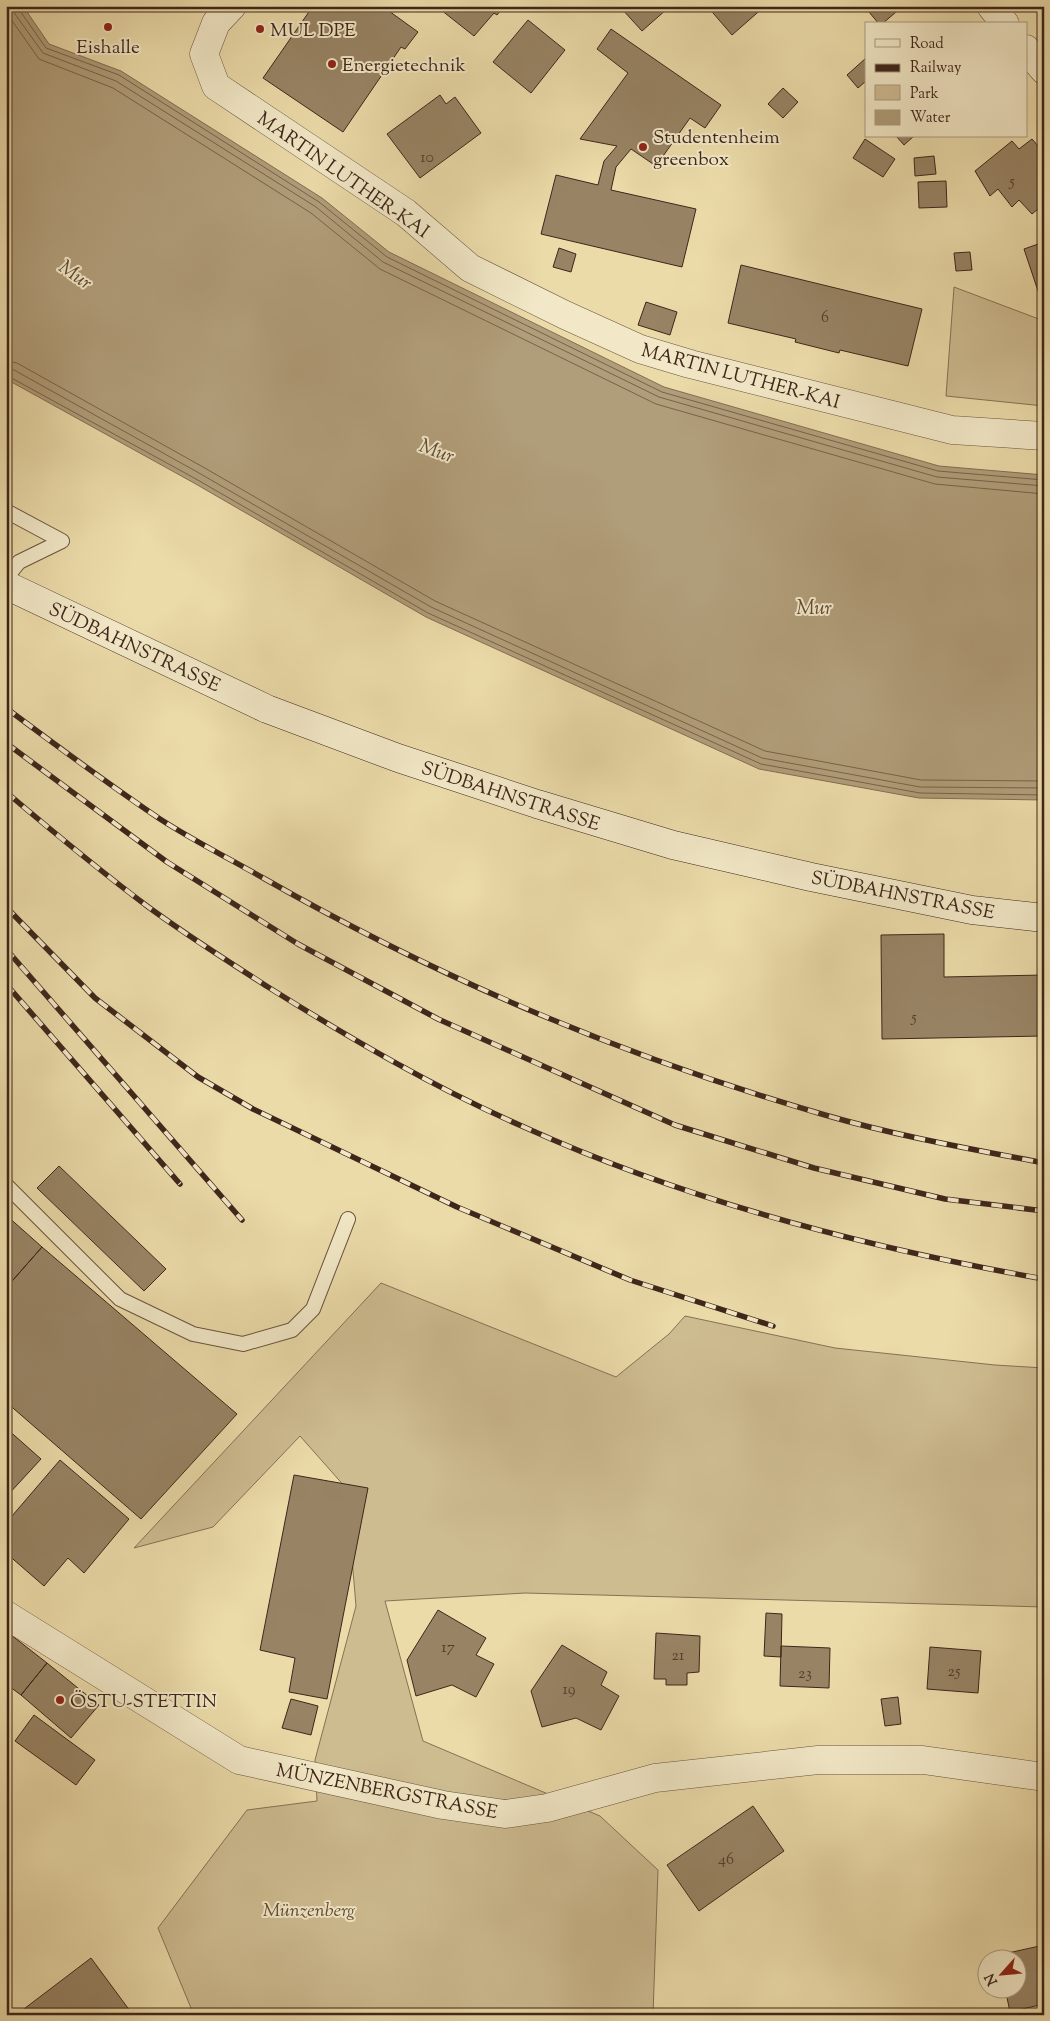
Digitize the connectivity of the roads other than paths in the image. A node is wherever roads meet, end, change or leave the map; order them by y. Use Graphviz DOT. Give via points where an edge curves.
graph roads {
  1 [pos="232,6"];
  2 [pos="991,6"];
  3 [pos="1003,22"];
  4 [pos="1028,51"];
  5 [pos="1044,70"];
  6 [pos="1044,436"];
  7 [pos="6,511"];
  8 [pos="6,578"];
  9 [pos="6,585"];
  10 [pos="1044,918"];
  11 [pos="6,1185"];
  12 [pos="348,1219"];
  13 [pos="6,1615"];
  14 [pos="1044,1777"];
  1 -- 6 [label="street, MARTIN LUTHER-KAI" via="216,24 204,54 216,86 406,213 470,268 640,349 690,364 952,430"];
  2 -- 3 [label="street"];
  4 -- 5 [label="street"];
  7 -- 8 [label="lane" via="62,541 19,562"];
  9 -- 10 [label="street, SÜDBAHNSTRASSE" via="267,708 398,758 537,804 673,845 810,877 972,910"];
  11 -- 12 [label="lane" via="120,1299 193,1334 242,1344 292,1330 313,1309"];
  13 -- 14 [label="street, MÜNZENBERGSTRASSE" via="239,1760 443,1805 504,1814 547,1808 655,1778 818,1760 923,1760"];
}
